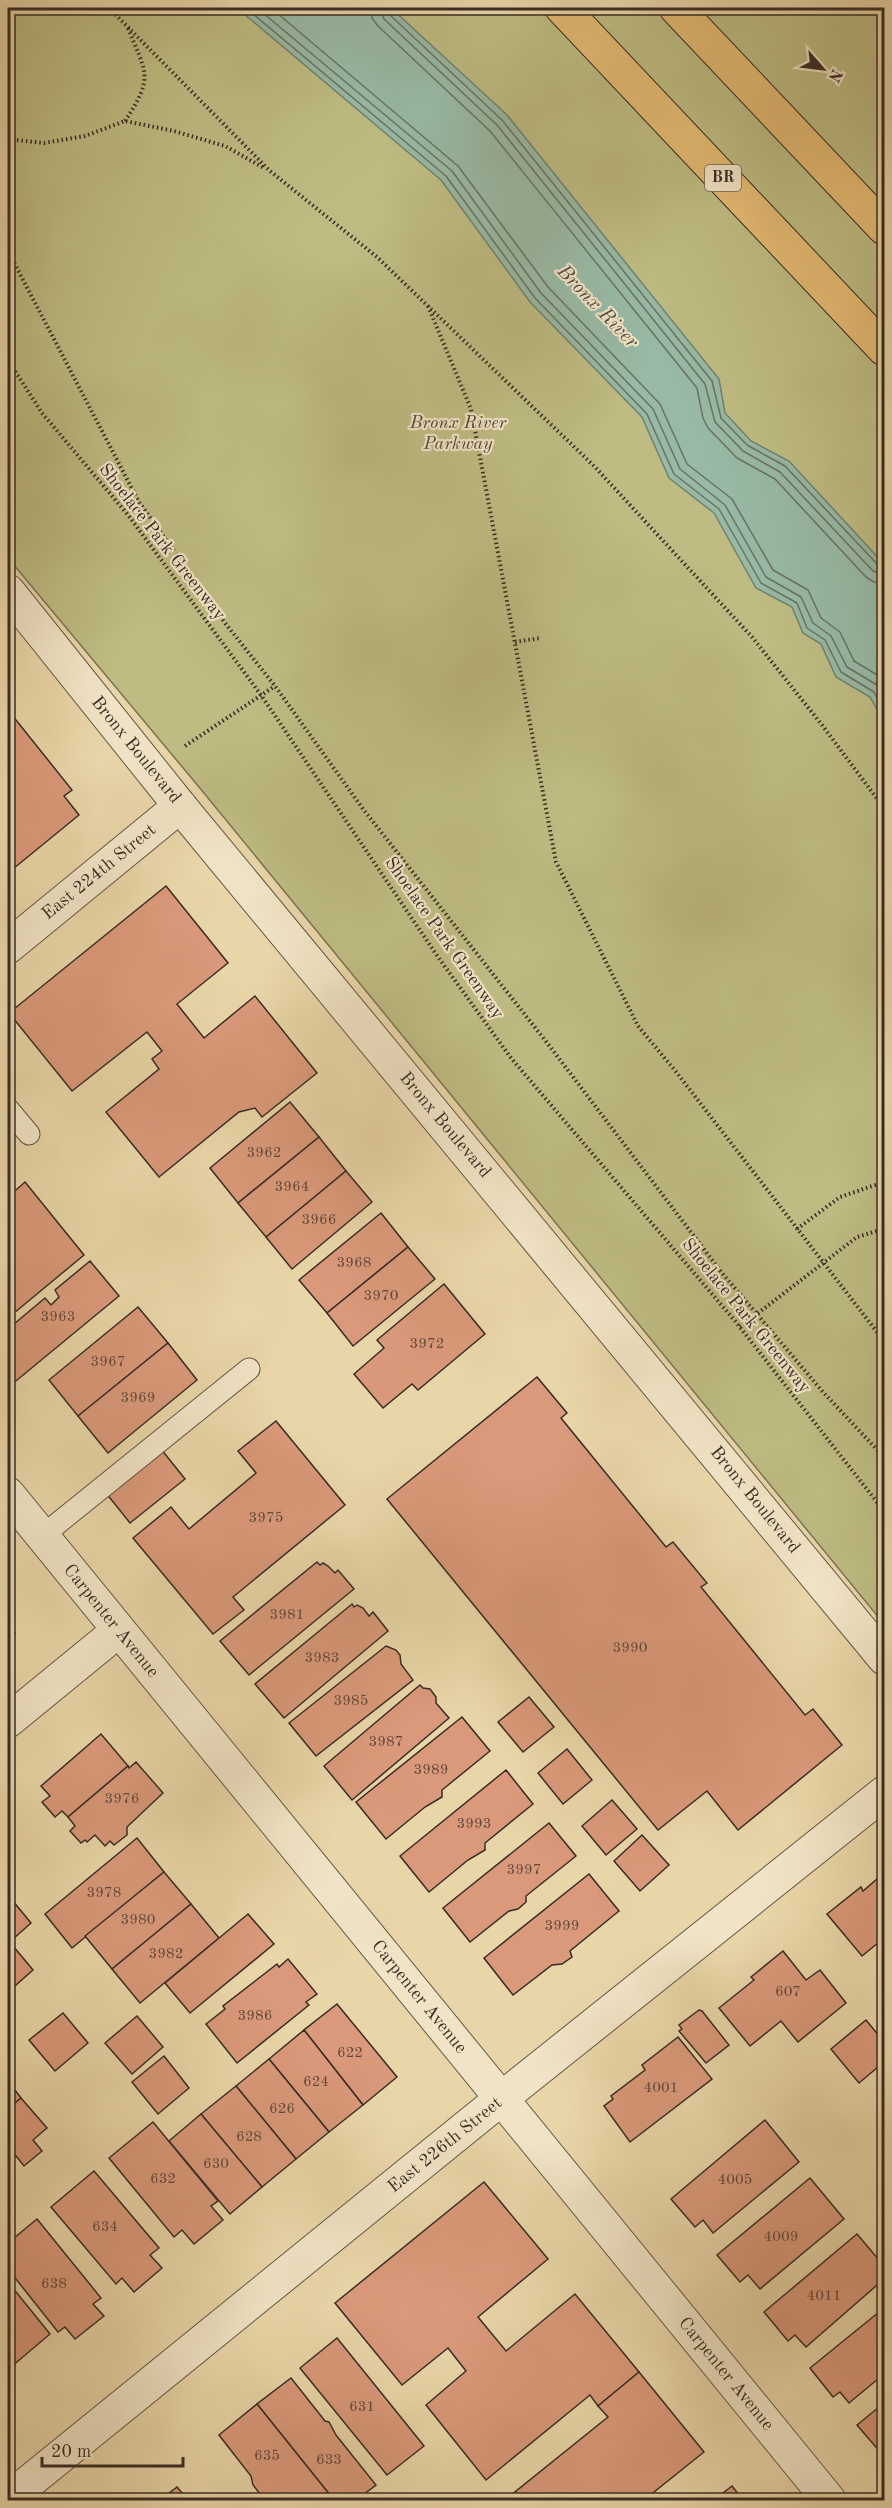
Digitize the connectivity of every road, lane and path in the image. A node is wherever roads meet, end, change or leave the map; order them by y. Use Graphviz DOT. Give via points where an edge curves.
graph roads {
  1 [pos="109,8"];
  2 [pos="562,8"];
  3 [pos="676,8"];
  4 [pos="126,25"];
  5 [pos="125,121"];
  6 [pos="8,139"];
  7 [pos="270,171"];
  8 [pos="885,228"];
  9 [pos="8,251"];
  10 [pos="428,306"];
  11 [pos="885,349"];
  12 [pos="8,360"];
  13 [pos="8,591"];
  14 [pos="540,638"];
  15 [pos="515,642"];
  16 [pos="275,686"];
  17 [pos="261,695"];
  18 [pos="183,748"];
  19 [pos="180,806"];
  20 [pos="885,808"];
  21 [pos="8,947"];
  22 [pos="8,1109"];
  23 [pos="29,1134"];
  24 [pos="885,1182"];
  25 [pos="797,1229"];
  26 [pos="885,1229"];
  27 [pos="823,1262"];
  28 [pos="756,1315"];
  29 [pos="740,1327"];
  30 [pos="885,1341"];
  31 [pos="249,1369"];
  32 [pos="885,1458"];
  33 [pos="8,1494"];
  34 [pos="885,1511"];
  35 [pos="42,1536"];
  36 [pos="118,1631"];
  37 [pos="885,1658"];
  38 [pos="8,1721"];
  39 [pos="885,1793"];
  40 [pos="502,2098"];
  41 [pos="8,2499"];
  42 [pos="829,2500"];
  1 -- 4 [label="path"];
  2 -- 11 [label="highway, BR"];
  3 -- 8 [label="highway"];
  4 -- 5 [label="path" via="146,74 141,97"];
  4 -- 7 [label="path"];
  5 -- 6 [label="path" via="85,136 44,143"];
  5 -- 7 [label="path" via="174,130 225,146"];
  7 -- 10 [label="path" via="377,257"];
  9 -- 16 [label="path" via="139,502"];
  10 -- 15 [label="path" via="471,409"];
  10 -- 20 [label="path" via="594,466 752,637"];
  12 -- 17 [label="path, Shoelace Park Greenway" via="42,413 128,515"];
  13 -- 19 [label="street, Bronx Boulevard"];
  14 -- 15 [label="path"];
  15 -- 25 [label="path" via="556,862 638,1026"];
  16 -- 17 [label="path"];
  16 -- 28 [label="path" via="363,809"];
  17 -- 18 [label="path"];
  17 -- 29 [label="path, Shoelace Park Greenway" via="511,1058"];
  19 -- 21 [label="street, East 224th Street"];
  19 -- 37 [label="street, Bronx Boulevard"];
  22 -- 23 [label="lane"];
  24 -- 25 [label="path" via="840,1197"];
  25 -- 27 [label="path"];
  26 -- 27 [label="path" via="857,1237"];
  27 -- 28 [label="path"];
  27 -- 30 [label="path"];
  28 -- 29 [label="path"];
  28 -- 32 [label="path"];
  29 -- 34 [label="path, Shoelace Park Greenway"];
  31 -- 35 [label="lane"];
  33 -- 35 [label="street, Carpenter Avenue"];
  35 -- 36 [label="street, Carpenter Avenue"];
  36 -- 38 [label="street"];
  36 -- 40 [label="street, Carpenter Avenue"];
  39 -- 40 [label="street, East 226th Street"];
  40 -- 41 [label="street, East 226th Street"];
  40 -- 42 [label="street, Carpenter Avenue"];
}
